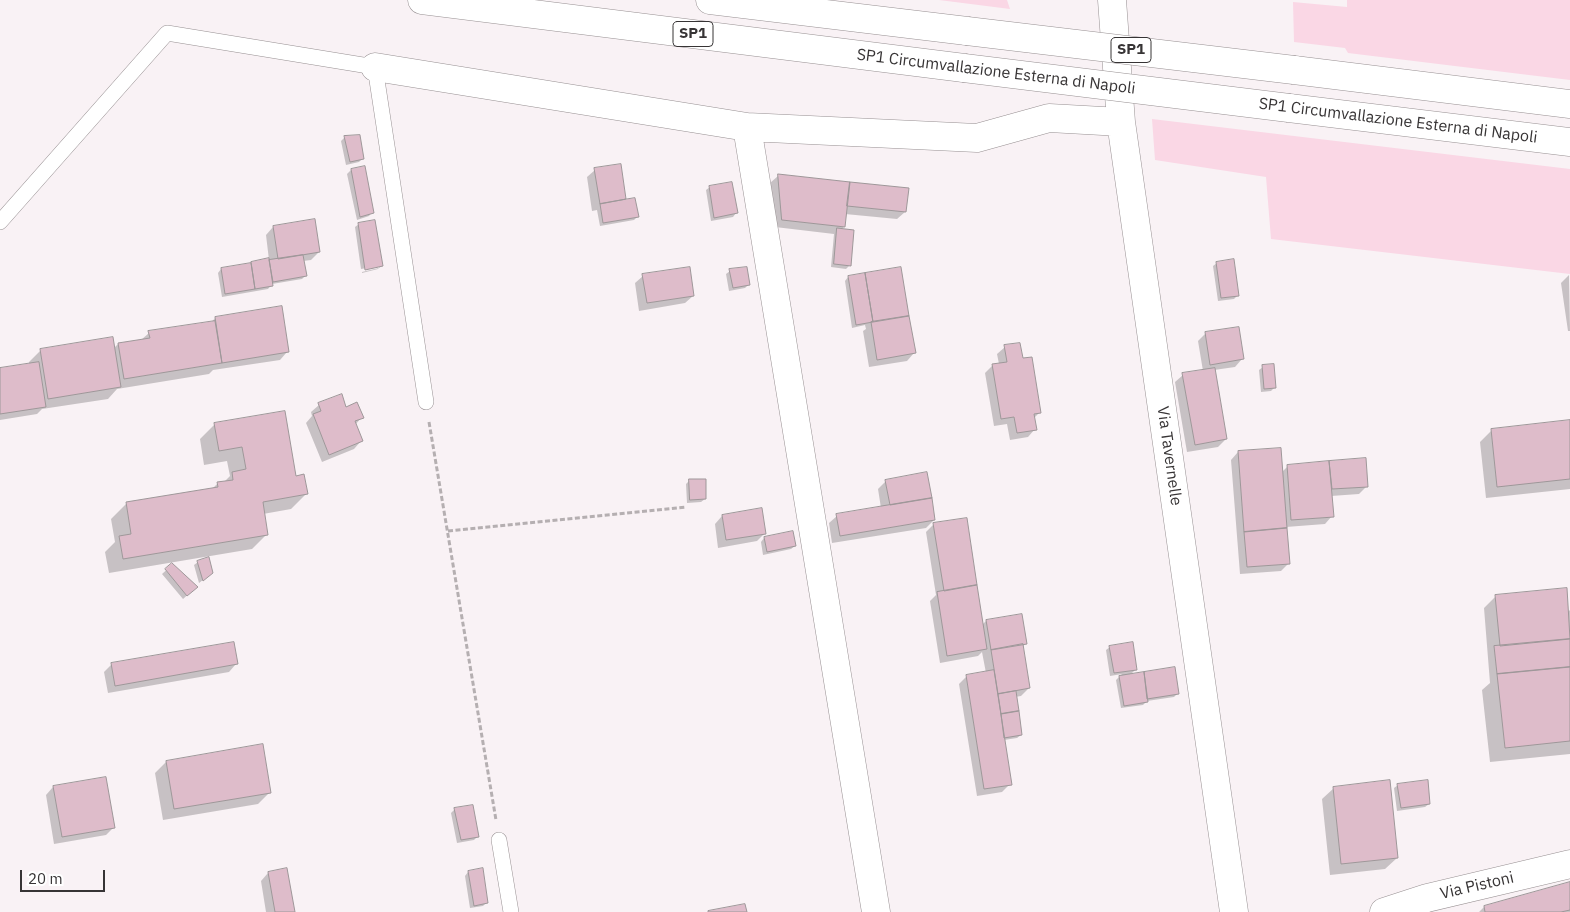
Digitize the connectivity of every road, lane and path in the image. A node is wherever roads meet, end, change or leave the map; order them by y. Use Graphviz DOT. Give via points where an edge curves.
graph roads {
  1 [pos="422,0"];
  2 [pos="710,0"];
  3 [pos="1112,0"];
  4 [pos="374,67"];
  5 [pos="1570,104"];
  6 [pos="1121,122"];
  7 [pos="747,127"];
  8 [pos="1570,142"];
  9 [pos="0,222"];
  10 [pos="426,402"];
  11 [pos="686,507"];
  12 [pos="448,531"];
  13 [pos="499,840"];
  14 [pos="1570,864"];
  15 [pos="511,912"];
  16 [pos="876,912"];
  17 [pos="1234,912"];
  18 [pos="1384,912"];
  1 -- 8 [label="main road, SP1 Circumvallazione Esterna di Napoli / SP1, bridge"];
  2 -- 5 [label="main road, SP1, bridge"];
  3 -- 6 [label="main road, Via Tavernelle"];
  4 -- 7 [label="main road"];
  4 -- 9 [label="lane" via="167,33"];
  4 -- 10 [label="lane"];
  6 -- 7 [label="main road" via="1049,118 977,138"];
  6 -- 17 [label="main road, Via Tavernelle"];
  7 -- 16 [label="main road"];
  10 -- 12 [label="path"];
  11 -- 12 [label="path"];
  12 -- 13 [label="path"];
  13 -- 15 [label="lane"];
  14 -- 18 [label="main road, Via Pistoni" via="1427,898"];
}
